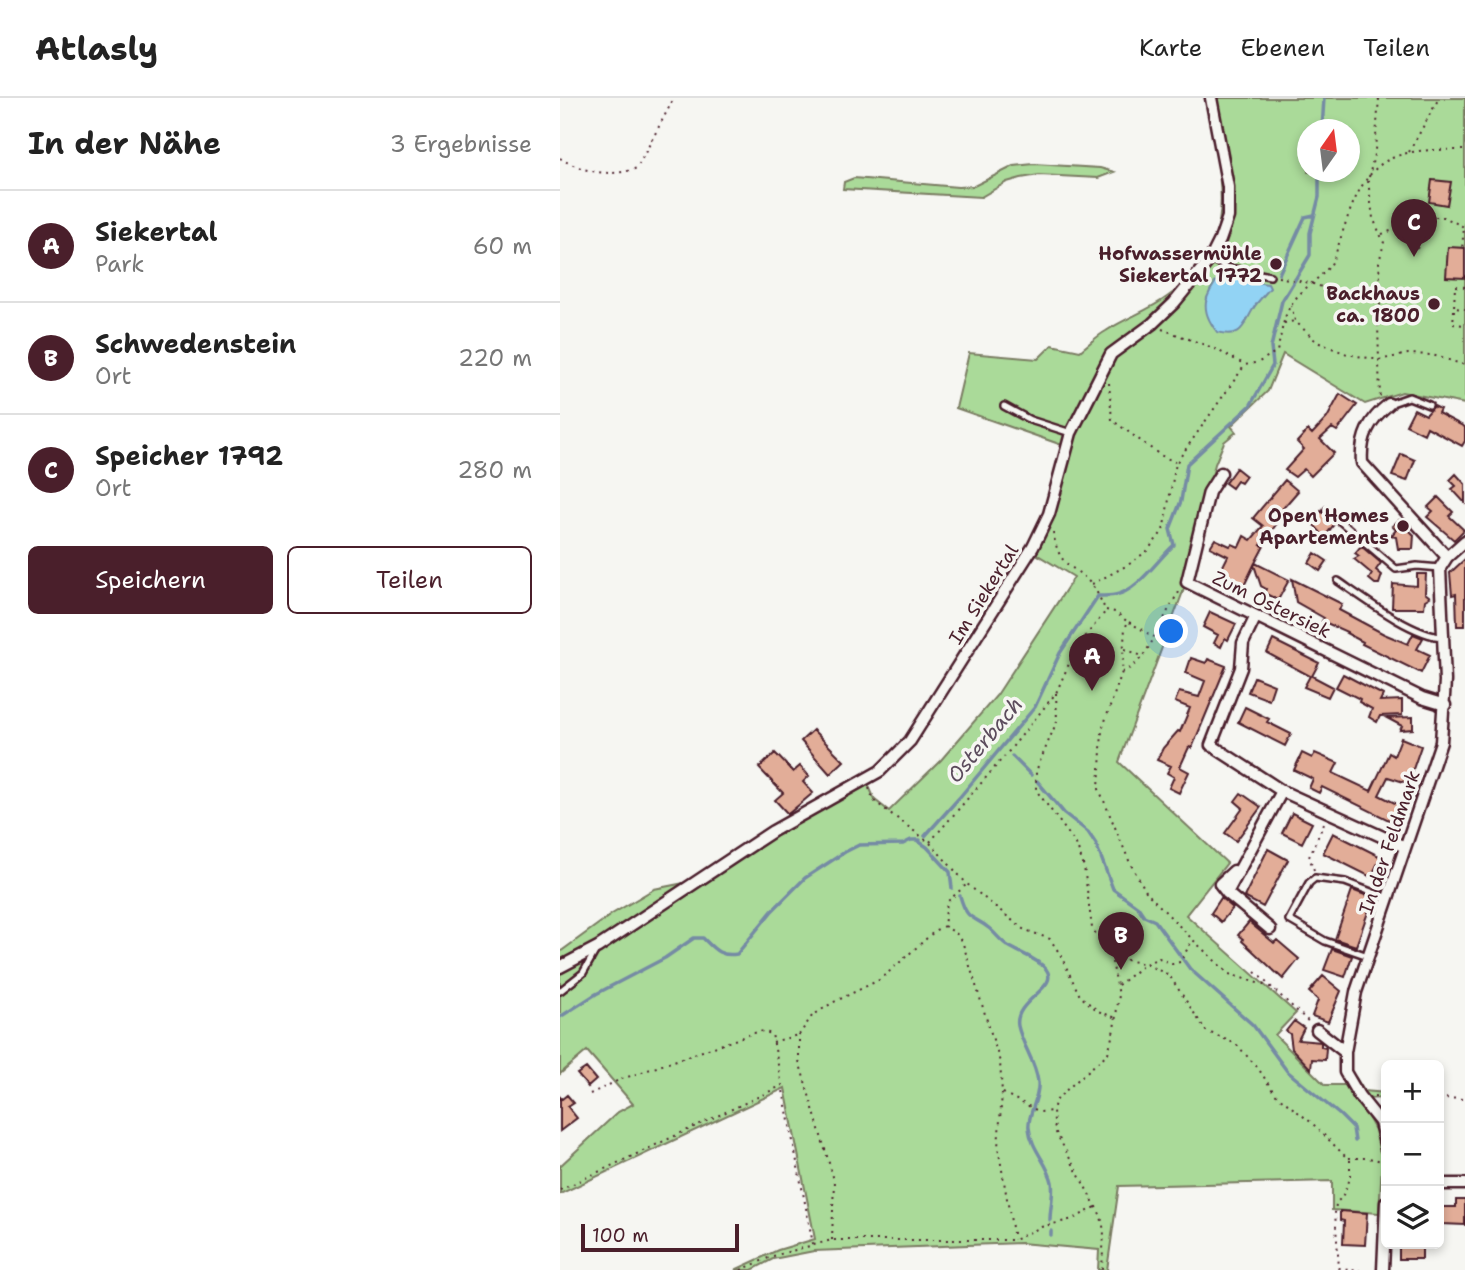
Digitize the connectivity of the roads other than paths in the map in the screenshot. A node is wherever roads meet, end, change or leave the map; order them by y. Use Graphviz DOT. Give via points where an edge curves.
graph roads {
  1 [pos="1211,98"];
  2 [pos="1211,258"];
  3 [pos="1270,276"];
  4 [pos="1389,404"];
  5 [pos="1429,405"];
  6 [pos="1004,407"];
  7 [pos="1071,433"];
  8 [pos="1221,473"];
  9 [pos="1327,510"];
  10 [pos="1465,541"];
  11 [pos="1447,557"];
  12 [pos="1440,568"];
  13 [pos="1338,581"];
  14 [pos="1255,616"];
  15 [pos="1443,637"];
  16 [pos="1445,705"];
  17 [pos="1282,791"];
  18 [pos="1405,847"];
  19 [pos="1387,898"];
  20 [pos="1269,929"];
  21 [pos="598,947"];
  22 [pos="1368,956"];
  23 [pos="560,967"];
  24 [pos="560,991"];
  25 [pos="1317,1030"];
  26 [pos="1345,1052"];
  27 [pos="1381,1126"];
  28 [pos="1444,1184"];
  29 [pos="1465,1185"];
  30 [pos="1384,1249"];
  31 [pos="1383,1270"];
  1 -- 2 [label="street, Im Siekertal" via="1228,187 1228,217"];
  2 -- 3 [label="lane" via="1224,267"];
  2 -- 7 [label="street, Im Siekertal" via="1174,303 1111,354"];
  4 -- 5 [label="lane" via="1409,397"];
  4 -- 11 [label="street" via="1363,438 1362,463"];
  6 -- 7 [label="lane"];
  7 -- 21 [label="street, Im Siekertal" via="1049,514 1033,547 910,741 880,771 773,831"];
  8 -- 14 [label="street, Zum Ostersiek" via="1209,492 1187,582"];
  9 -- 12 [label="lane" via="1396,569"];
  10 -- 11 [label="street"];
  11 -- 12 [label="street"];
  12 -- 15 [label="street, In der Feldmark"];
  13 -- 15 [label="lane" via="1394,617 1433,637"];
  14 -- 16 [label="street, Zum Ostersiek"];
  14 -- 17 [label="street" via="1243,643 1241,668 1211,745"];
  15 -- 16 [label="street, In der Feldmark"];
  16 -- 18 [label="street, In der Feldmark" via="1441,742"];
  17 -- 18 [label="street"];
  17 -- 20 [label="street" via="1227,893"];
  18 -- 19 [label="street, In der Feldmark"];
  19 -- 22 [label="street, In der Feldmark"];
  19 -- 22 [label="lane" via="1346,882 1317,878 1309,883 1289,920 1325,941"];
  21 -- 23 [label="street, Im Siekertal"];
  21 -- 24 [label="lane" via="583,973"];
  22 -- 26 [label="street, In der Feldmark"];
  25 -- 26 [label="street"];
  26 -- 27 [label="street, In der Feldmark" via="1345,1072"];
  28 -- 29 [label="street"];
  30 -- 31 [label="street"];
}
